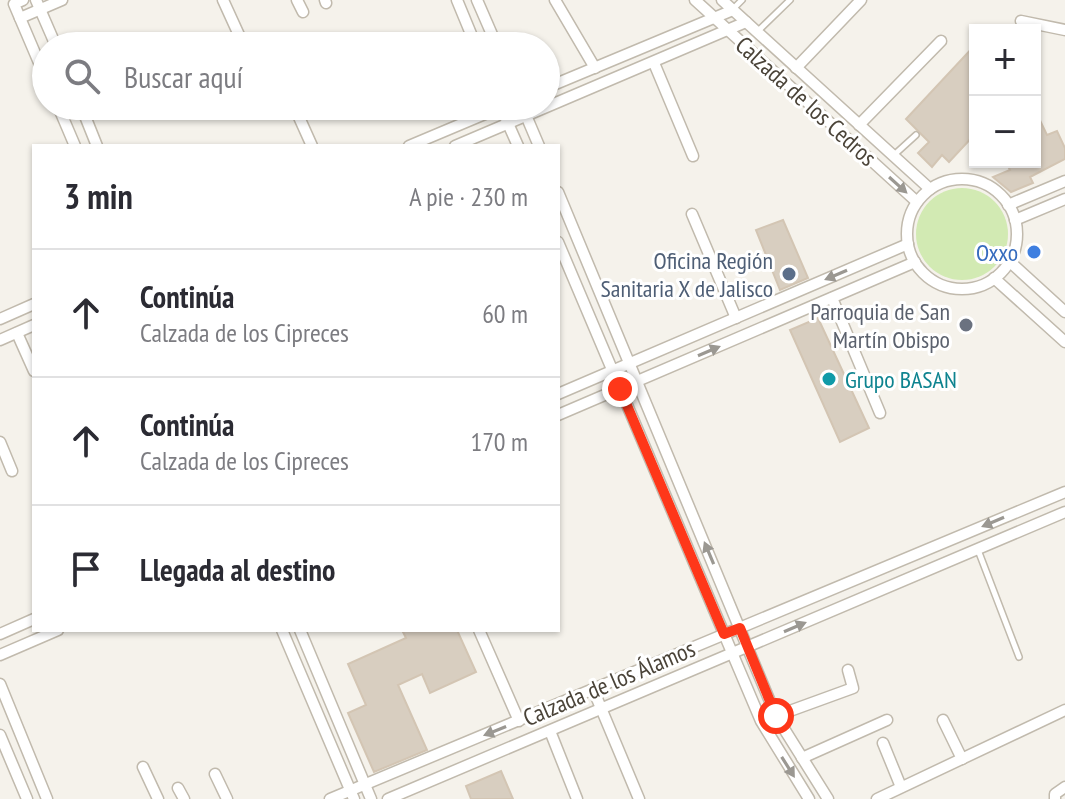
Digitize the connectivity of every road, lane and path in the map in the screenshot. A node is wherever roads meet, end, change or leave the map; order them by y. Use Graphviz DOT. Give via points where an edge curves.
graph roads {
  1 [pos="62,0"];
  2 [pos="223,0"];
  3 [pos="297,0"];
  4 [pos="457,0"];
  5 [pos="477,0"];
  6 [pos="555,0"];
  7 [pos="695,0"];
  8 [pos="722,0"];
  9 [pos="742,0"];
  10 [pos="790,0"];
  11 [pos="861,0"];
  12 [pos="19,2"];
  13 [pos="38,5"];
  14 [pos="733,10"];
  15 [pos="303,12"];
  16 [pos="20,18"];
  17 [pos="715,18"];
  18 [pos="1021,21"];
  19 [pos="746,22"];
  20 [pos="728,30"];
  21 [pos="1065,30"];
  22 [pos="50,32"];
  23 [pos="238,32"];
  24 [pos="470,32"];
  25 [pos="491,32"];
  26 [pos="757,32"];
  27 [pos="941,41"];
  28 [pos="32,46"];
  29 [pos="617,59"];
  30 [pos="654,63"];
  31 [pos="595,68"];
  32 [pos="796,68"];
  33 [pos="624,75"];
  34 [pos="560,82"];
  35 [pos="560,98"];
  36 [pos="64,120"];
  37 [pos="87,120"];
  38 [pos="300,120"];
  39 [pos="469,120"];
  40 [pos="507,120"];
  41 [pos="512,120"];
  42 [pos="528,120"];
  43 [pos="508,123"];
  44 [pos="859,125"];
  45 [pos="916,135"];
  46 [pos="74,144"];
  47 [pos="96,144"];
  48 [pos="311,144"];
  49 [pos="414,144"];
  50 [pos="460,144"];
  51 [pos="517,144"];
  52 [pos="538,144"];
  53 [pos="693,156"];
  54 [pos="893,156"];
  55 [pos="1065,181"];
  56 [pos="930,189"];
  57 [pos="560,197"];
  58 [pos="1065,199"];
  59 [pos="917,202"];
  60 [pos="1008,205"];
  61 [pos="692,214"];
  62 [pos="1015,220"];
  63 [pos="908,244"];
  64 [pos="560,247"];
  65 [pos="1009,261"];
  66 [pos="915,262"];
  67 [pos="994,278"];
  68 [pos="832,298"];
  69 [pos="32,305"];
  70 [pos="1065,312"];
  71 [pos="736,318"];
  72 [pos="0,319"];
  73 [pos="32,326"];
  74 [pos="17,333"];
  75 [pos="0,340"];
  76 [pos="1065,342"];
  77 [pos="629,363"];
  78 [pos="32,367"];
  79 [pos="613,371"];
  80 [pos="637,382"];
  81 [pos="620,389"];
  82 [pos="560,393"];
  83 [pos="880,413"];
  84 [pos="560,414"];
  85 [pos="0,442"];
  86 [pos="12,471"];
  87 [pos="1065,492"];
  88 [pos="1065,512"];
  89 [pos="952,539"];
  90 [pos="977,550"];
  91 [pos="962,556"];
  92 [pos="32,620"];
  93 [pos="740,628"];
  94 [pos="53,632"];
  95 [pos="283,632"];
  96 [pos="301,632"];
  97 [pos="480,632"];
  98 [pos="0,634"];
  99 [pos="724,634"];
  100 [pos="748,647"];
  101 [pos="732,653"];
  102 [pos="0,655"];
  103 [pos="1019,657"];
  104 [pos="848,670"];
  105 [pos="0,684"];
  106 [pos="593,689"];
  107 [pos="602,709"];
  108 [pos="1065,710"];
  109 [pos="776,716"];
  110 [pos="887,720"];
  111 [pos="943,720"];
  112 [pos="519,721"];
  113 [pos="550,731"];
  114 [pos="0,735"];
  115 [pos="883,743"];
  116 [pos="802,758"];
  117 [pos="962,759"];
  118 [pos="143,767"];
  119 [pos="215,774"];
  120 [pos="365,784"];
  121 [pos="901,787"];
  122 [pos="1065,787"];
  123 [pos="178,788"];
  124 [pos="352,795"];
  125 [pos="27,799"];
  126 [pos="47,799"];
  127 [pos="158,799"];
  128 [pos="184,799"];
  129 [pos="227,799"];
  130 [pos="330,799"];
  131 [pos="371,799"];
  132 [pos="388,799"];
  133 [pos="577,799"];
  134 [pos="639,799"];
  135 [pos="809,799"];
  136 [pos="828,799"];
  137 [pos="877,799"];
  138 [pos="1055,799"];
  1 -- 13 [label="street"];
  2 -- 23 [label="street"];
  3 -- 15 [label="street"];
  4 -- 24 [label="street"];
  5 -- 25 [label="street"];
  6 -- 31 [label="street"];
  7 -- 17 [label="street, Calzada de los Cedros"];
  8 -- 14 [label="street, Calzada de los Cedros"];
  9 -- 14 [label="lane"];
  10 -- 26 [label="lane"];
  11 -- 32 [label="street"];
  12 -- 16 [label="street"];
  13 -- 16 [label="street"];
  13 -- 22 [label="street"];
  14 -- 17 [label="street"];
  14 -- 19 [label="street, Calzada de los Cedros"];
  16 -- 28 [label="street"];
  17 -- 20 [label="street, Calzada de los Cedros"];
  17 -- 29 [label="street"];
  18 -- 21 [label="street"];
  19 -- 20 [label="street"];
  19 -- 26 [label="street, Calzada de los Cedros"];
  20 -- 30 [label="street"];
  20 -- 59 [label="street, Calzada de los Cedros, one-way"];
  26 -- 32 [label="street, Calzada de los Cedros"];
  27 -- 44 [label="street"];
  29 -- 31 [label="street"];
  29 -- 33 [label="street"];
  30 -- 33 [label="street"];
  30 -- 53 [label="street"];
  31 -- 34 [label="street"];
  32 -- 44 [label="street, Calzada de los Cedros"];
  33 -- 35 [label="street"];
  36 -- 46 [label="street"];
  37 -- 47 [label="street"];
  38 -- 48 [label="street"];
  39 -- 49 [label="street"];
  40 -- 43 [label="street"];
  41 -- 43 [label="street"];
  42 -- 52 [label="street"];
  43 -- 50 [label="street"];
  43 -- 51 [label="street"];
  44 -- 54 [label="street, Calzada de los Cedros"];
  45 -- 54 [label="lane"];
  54 -- 56 [label="street, Calzada de los Cedros"];
  55 -- 60 [label="street"];
  56 -- 59 [label="street"];
  56 -- 60 [label="street" via="950,180 973,180 993,189"];
  57 -- 77 [label="street"];
  58 -- 62 [label="street"];
  59 -- 63 [label="street" via="909,218"];
  60 -- 62 [label="street"];
  61 -- 71 [label="street"];
  62 -- 65 [label="street" via="1016,241"];
  63 -- 66 [label="street"];
  63 -- 71 [label="street, one-way"];
  64 -- 79 [label="street"];
  65 -- 67 [label="street"];
  65 -- 70 [label="street"];
  66 -- 67 [label="street" via="933,280 958,288"];
  66 -- 68 [label="street"];
  67 -- 76 [label="street"];
  80 -- 68 [label="street, one-way"];
  68 -- 83 [label="street"];
  69 -- 72 [label="street"];
  71 -- 77 [label="street"];
  73 -- 74 [label="street"];
  74 -- 75 [label="street"];
  74 -- 78 [label="street"];
  77 -- 79 [label="street"];
  77 -- 80 [label="street"];
  79 -- 81 [label="street"];
  79 -- 82 [label="street"];
  80 -- 81 [label="street"];
  93 -- 80 [label="street, one-way"];
  81 -- 84 [label="street"];
  81 -- 99 [label="street"];
  85 -- 86 [label="street"];
  87 -- 89 [label="street, Calzada de los Álamos, one-way"];
  88 -- 90 [label="street, Calzada de los Álamos"];
  89 -- 91 [label="street"];
  89 -- 93 [label="street, Calzada de los Álamos"];
  90 -- 91 [label="street, Calzada de los Álamos"];
  90 -- 103 [label="lane"];
  100 -- 91 [label="street, Calzada de los Álamos, one-way"];
  92 -- 98 [label="street"];
  93 -- 99 [label="street, Calzada de los Álamos"];
  93 -- 100 [label="street"];
  94 -- 102 [label="street"];
  95 -- 124 [label="street"];
  96 -- 120 [label="street"];
  97 -- 112 [label="street"];
  99 -- 101 [label="street"];
  99 -- 106 [label="street, Calzada de los Álamos"];
  100 -- 101 [label="street, Calzada de los Álamos"];
  100 -- 109 [label="street"];
  101 -- 107 [label="street, Calzada de los Álamos"];
  101 -- 135 [label="street, one-way" via="761,721"];
  104 -- 109 [label="street" via="853,688"];
  105 -- 126 [label="street"];
  106 -- 107 [label="street"];
  106 -- 112 [label="street, Calzada de los Álamos"];
  107 -- 113 [label="street, Calzada de los Álamos"];
  107 -- 134 [label="street"];
  108 -- 117 [label="street"];
  109 -- 116 [label="street"];
  110 -- 116 [label="street"];
  111 -- 117 [label="street"];
  112 -- 120 [label="street, Calzada de los Álamos, one-way"];
  113 -- 132 [label="street, Calzada de los Álamos"];
  113 -- 133 [label="street"];
  114 -- 125 [label="street"];
  115 -- 121 [label="street"];
  116 -- 136 [label="street"];
  117 -- 121 [label="street"];
  118 -- 127 [label="street"];
  119 -- 129 [label="street"];
  120 -- 124 [label="street, Calzada de los Álamos"];
  120 -- 131 [label="street"];
  121 -- 137 [label="street"];
  122 -- 138 [label="street"];
  123 -- 128 [label="street"];
  124 -- 130 [label="street, Calzada de los Álamos"];
}
